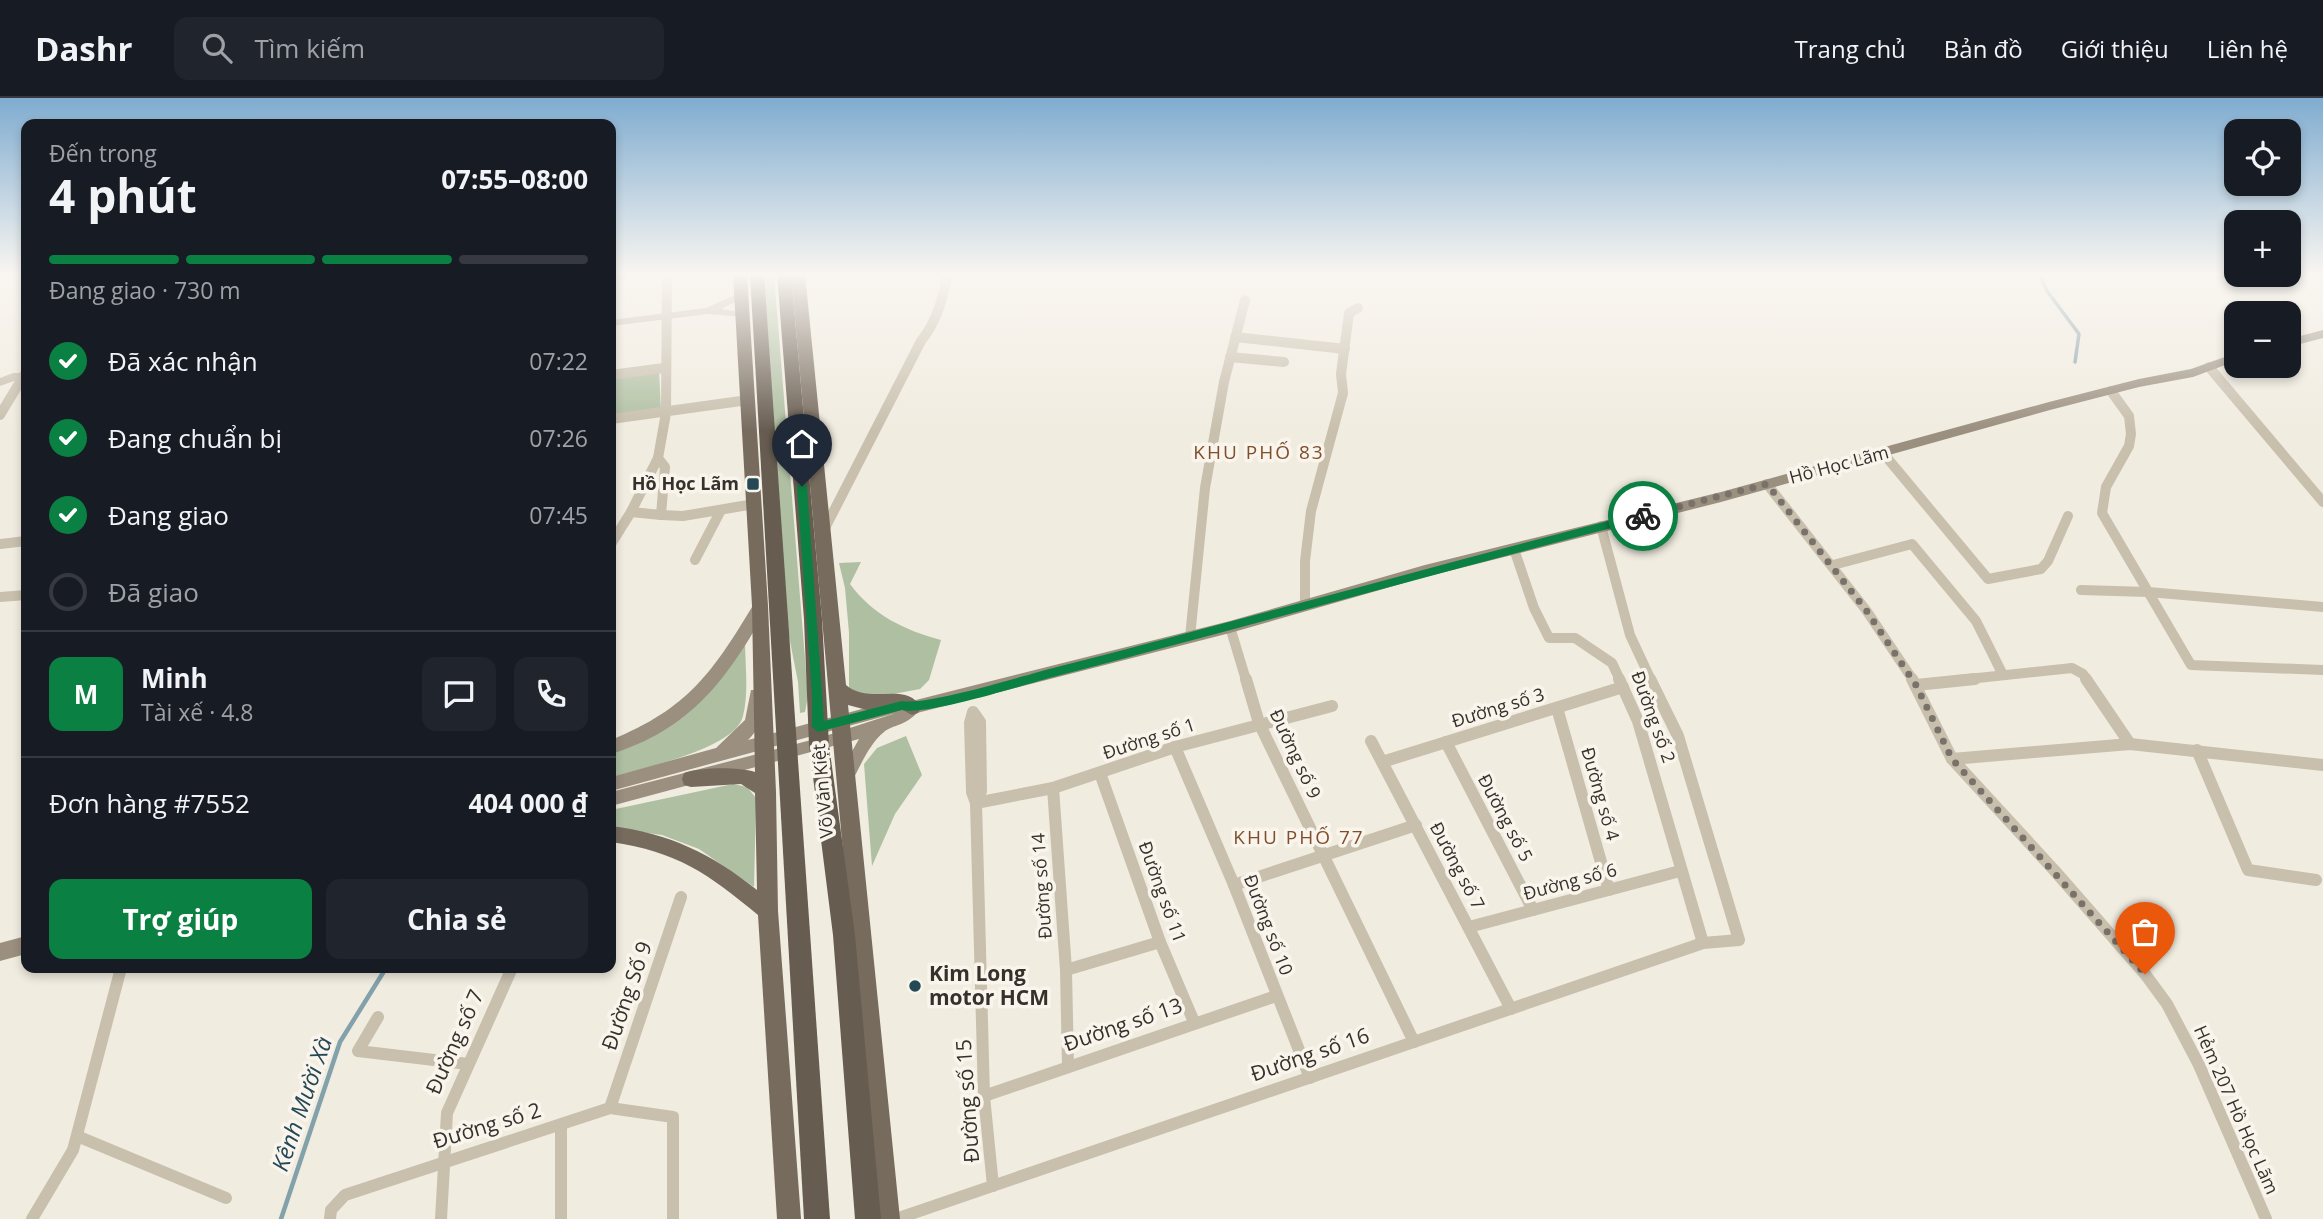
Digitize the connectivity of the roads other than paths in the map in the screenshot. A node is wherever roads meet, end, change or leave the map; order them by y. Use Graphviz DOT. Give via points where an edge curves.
graph roads {
  1 [pos="666,326"];
  2 [pos="743,326"];
  3 [pos="759,326"];
  4 [pos="788,326"];
  5 [pos="803,326"];
  6 [pos="932,326"];
  7 [pos="1238,326"];
  8 [pos="1348,326"];
  9 [pos="2323,334"];
  10 [pos="1235,337"];
  11 [pos="2301,340"];
  12 [pos="1345,349"];
  13 [pos="1230,357"];
  14 [pos="2224,361"];
  15 [pos="1284,362"];
  16 [pos="2209,367"];
  17 [pos="664,368"];
  18 [pos="0,374"];
  19 [pos="616,374"];
  20 [pos="21,375"];
  21 [pos="21,375"];
  22 [pos="21,377"];
  23 [pos="0,382"];
  24 [pos="2111,391"];
  25 [pos="748,400"];
  26 [pos="666,413"];
  27 [pos="0,415"];
  28 [pos="616,418"];
  29 [pos="1883,453"];
  30 [pos="658,458"];
  31 [pos="1767,484"];
  32 [pos="2323,502"];
  33 [pos="754,504"];
  34 [pos="631,512"];
  35 [pos="720,512"];
  36 [pos="661,514"];
  37 [pos="2068,516"];
  38 [pos="1601,526"];
  39 [pos="823,532"];
  40 [pos="616,536"];
  41 [pos="21,542"];
  42 [pos="0,544"];
  43 [pos="1514,549"];
  44 [pos="695,560"];
  45 [pos="1833,565"];
  46 [pos="2081,590"];
  47 [pos="2148,592"];
  48 [pos="21,595"];
  49 [pos="0,597"];
  50 [pos="770,605"];
  51 [pos="1305,605"];
  52 [pos="2323,607"];
  53 [pos="1230,627"];
  54 [pos="1190,637"];
  55 [pos="2323,670"];
  56 [pos="2003,675"];
  57 [pos="762,683"];
  58 [pos="1916,685"];
  59 [pos="836,687"];
  60 [pos="1623,687"];
  61 [pos="971,694"];
  62 [pos="1332,706"];
  63 [pos="912,708"];
  64 [pos="1557,708"];
  65 [pos="1259,723"];
  66 [pos="881,725"];
  67 [pos="829,733"];
  68 [pos="1371,741"];
  69 [pos="1446,742"];
  70 [pos="2130,744"];
  71 [pos="616,745"];
  72 [pos="1175,747"];
  73 [pos="775,749"];
  74 [pos="2197,750"];
  75 [pos="712,758"];
  76 [pos="1952,759"];
  77 [pos="1382,762"];
  78 [pos="2323,765"];
  79 [pos="1100,773"];
  80 [pos="845,778"];
  81 [pos="691,779"];
  82 [pos="616,783"];
  83 [pos="1053,788"];
  84 [pos="767,792"];
  85 [pos="616,798"];
  86 [pos="976,803"];
  87 [pos="1416,825"];
  88 [pos="616,835"];
  89 [pos="1323,856"];
  90 [pos="1680,871"];
  91 [pos="2316,880"];
  92 [pos="1234,885"];
  93 [pos="1609,890"];
  94 [pos="681,897"];
  95 [pos="1533,910"];
  96 [pos="768,911"];
  97 [pos="1469,927"];
  98 [pos="1160,942"];
  99 [pos="1703,943"];
  100 [pos="21,946"];
  101 [pos="0,952"];
  102 [pos="1066,970"];
  103 [pos="120,973"];
  104 [pos="510,973"];
  105 [pos="1276,996"];
  106 [pos="1511,1009"];
  107 [pos="378,1017"];
  108 [pos="1194,1022"];
  109 [pos="1415,1042"];
  110 [pos="468,1064"];
  111 [pos="1068,1066"];
  112 [pos="1310,1078"];
  113 [pos="984,1096"];
  114 [pos="610,1108"];
  115 [pos="561,1125"];
  116 [pos="77,1136"];
  117 [pos="443,1161"];
  118 [pos="993,1186"];
  119 [pos="226,1198"];
  120 [pos="32,1219"];
  121 [pos="330,1219"];
  122 [pos="441,1219"];
  123 [pos="561,1219"];
  124 [pos="673,1219"];
  125 [pos="789,1219"];
  126 [pos="817,1219"];
  127 [pos="868,1219"];
  128 [pos="888,1219"];
  129 [pos="896,1219"];
  130 [pos="2266,1219"];
  1 -- 17 [label="street"];
  2 -- 25 [label="main road, Võ Văn Kiệt"];
  3 -- 50 [label="highway, Võ Văn Kiệt"];
  4 -- 67 [label="highway, Võ Văn Kiệt" via="813,619"];
  5 -- 39 [label="main road, Võ Văn Kiệt"];
  6 -- 39 [label="street"];
  7 -- 10 [label="street"];
  8 -- 12 [label="street"];
  9 -- 11 [label="main road"];
  10 -- 12 [label="street"];
  10 -- 13 [label="street"];
  12 -- 51 [label="street" via="1343,393 1311,511"];
  13 -- 15 [label="street"];
  13 -- 54 [label="street" via="1205,488"];
  14 -- 16 [label="main road, Hồ Học Lãm"];
  16 -- 24 [label="main road, Hồ Học Lãm"];
  16 -- 32 [label="street"];
  17 -- 19 [label="street"];
  17 -- 26 [label="street"];
  18 -- 20 [label="street"];
  21 -- 23 [label="street"];
  22 -- 27 [label="street"];
  24 -- 29 [label="main road, Hồ Học Lãm"];
  24 -- 47 [label="street" via="2129,416 2131,434 2106,487 2102,513"];
  25 -- 26 [label="street"];
  25 -- 33 [label="main road, Võ Văn Kiệt"];
  26 -- 28 [label="street"];
  26 -- 30 [label="street"];
  29 -- 31 [label="main road, Hồ Học Lãm"];
  29 -- 37 [label="street" via="1988,579 2043,568"];
  30 -- 34 [label="street"];
  30 -- 36 [label="street" via="665,467"];
  31 -- 38 [label="main road, Hồ Học Lãm"];
  31 -- 45 [label="street, Hẻm 207 Hồ Học Lãm"];
  33 -- 35 [label="street"];
  33 -- 50 [label="main road, Võ Văn Kiệt"];
  34 -- 36 [label="street"];
  34 -- 40 [label="street"];
  35 -- 36 [label="street"];
  35 -- 44 [label="street"];
  38 -- 43 [label="main road, Hồ Học Lãm"];
  38 -- 99 [label="street, Đường số 16" via="1636,649 1678,736 1739,940"];
  39 -- 59 [label="main road, Võ Văn Kiệt"];
  41 -- 42 [label="street"];
  43 -- 51 [label="main road, Hồ Học Lãm"];
  43 -- 60 [label="street, Đường số 2" via="1549,638 1586,643 1612,663"];
  45 -- 56 [label="street" via="1912,544 1976,621"];
  45 -- 58 [label="street, Hẻm 207 Hồ Học Lãm"];
  46 -- 47 [label="street"];
  47 -- 52 [label="street"];
  47 -- 55 [label="street" via="2191,665"];
  48 -- 49 [label="street"];
  50 -- 57 [label="main road, Võ Văn Kiệt"];
  50 -- 71 [label="main road" via="697,698 657,728"];
  50 -- 73 [label="highway, Võ Văn Kiệt"];
  51 -- 53 [label="main road, Hồ Học Lãm"];
  53 -- 54 [label="main road, Hồ Học Lãm"];
  53 -- 65 [label="street, Đường số 9"];
  54 -- 61 [label="main road, Hồ Học Lãm"];
  56 -- 58 [label="street"];
  56 -- 70 [label="street" via="2072,668 2083,674"];
  57 -- 73 [label="main road, Võ Văn Kiệt"];
  57 -- 75 [label="main road" via="746,732"];
  58 -- 76 [label="street, Hẻm 207 Hồ Học Lãm"];
  59 -- 63 [label="main road" via="858,703 902,700"];
  59 -- 67 [label="main road, Võ Văn Kiệt"];
  60 -- 64 [label="street, Đường số 3"];
  60 -- 90 [label="street, Đường số 2" via="1638,721"];
  61 -- 63 [label="main road, Hồ Học Lãm"];
  61 -- 86 [label="street, Đường số 15" via="973,712 980,722 981,791"];
  62 -- 65 [label="street, Đường số 1"];
  63 -- 66 [label="main road, Hồ Học Lãm" via="901,719"];
  63 -- 67 [label="main road, Hồ Học Lãm" via="902,705"];
  64 -- 69 [label="street, Đường số 3"];
  64 -- 93 [label="street, Đường số 4"];
  65 -- 72 [label="street, Đường số 1"];
  65 -- 89 [label="street, Đường số 9"];
  66 -- 67 [label="main road, Hồ Học Lãm"];
  66 -- 80 [label="main road"];
  67 -- 73 [label="main road, Hồ Học Lãm"];
  67 -- 80 [label="main road, Võ Văn Kiệt"];
  67 -- 127 [label="highway, Võ Văn Kiệt"];
  68 -- 77 [label="street, Đường số 7"];
  69 -- 77 [label="street, Đường số 3"];
  69 -- 95 [label="street, Đường số 5"];
  70 -- 74 [label="street"];
  70 -- 76 [label="street"];
  72 -- 79 [label="street, Đường số 1"];
  72 -- 92 [label="street, Đường số 10"];
  73 -- 75 [label="main road, Hồ Học Lãm"];
  73 -- 81 [label="main road, Hồ Học Lãm"];
  73 -- 84 [label="main road, Võ Văn Kiệt"];
  73 -- 126 [label="highway, Võ Văn Kiệt"];
  74 -- 78 [label="street"];
  74 -- 91 [label="street" via="2248,870"];
  75 -- 82 [label="main road, Hồ Học Lãm"];
  76 -- 130 [label="street, Hẻm 207 Hồ Học Lãm" via="2167,1004 2199,1065"];
  77 -- 87 [label="street, Đường số 7"];
  79 -- 83 [label="street, Đường số 1"];
  79 -- 98 [label="street, Đường số 11"];
  80 -- 128 [label="main road, Võ Văn Kiệt"];
  81 -- 84 [label="main road" via="744,776 759,782"];
  81 -- 85 [label="main road, Hồ Học Lãm"];
  83 -- 86 [label="street, Đường số 1"];
  83 -- 102 [label="street, Đường số 14"];
  84 -- 96 [label="main road, Võ Văn Kiệt"];
  86 -- 113 [label="street, Đường số 15"];
  87 -- 89 [label="street"];
  87 -- 97 [label="street, Đường số 7"];
  88 -- 96 [label="main road" via="658,841 695,855"];
  89 -- 92 [label="street"];
  89 -- 109 [label="street, Đường số 9"];
  90 -- 93 [label="street, Đường số 6"];
  90 -- 99 [label="street, Đường số 2"];
  92 -- 105 [label="street, Đường số 10"];
  93 -- 95 [label="street, Đường số 6"];
  94 -- 114 [label="street, Đường Số 9"];
  95 -- 97 [label="street, Đường số 6"];
  96 -- 125 [label="main road, Võ Văn Kiệt"];
  97 -- 106 [label="street, Đường số 7"];
  98 -- 102 [label="street"];
  98 -- 108 [label="street, Đường số 11"];
  99 -- 106 [label="street, Đường số 16"];
  100 -- 101 [label="main road"];
  102 -- 111 [label="street, Đường số 14"];
  103 -- 116 [label="street"];
  104 -- 110 [label="street, Đường số 7"];
  105 -- 108 [label="street, Đường số 13"];
  105 -- 112 [label="street, Đường số 10"];
  106 -- 109 [label="street, Đường số 16"];
  107 -- 110 [label="street" via="358,1051"];
  108 -- 111 [label="street, Đường số 13"];
  109 -- 112 [label="street, Đường số 16"];
  110 -- 117 [label="street, Đường số 7" via="447,1113"];
  111 -- 113 [label="street, Đường số 13"];
  112 -- 118 [label="street, Đường số 16"];
  113 -- 118 [label="street, Đường số 15"];
  114 -- 115 [label="street, Đường số 2"];
  114 -- 124 [label="street, Đường số 2" via="673,1117"];
  115 -- 117 [label="street, Đường số 2"];
  115 -- 123 [label="street"];
  116 -- 119 [label="street"];
  116 -- 120 [label="street" via="57,1181"];
  117 -- 121 [label="street, Đường số 2" via="345,1195 331,1210"];
  117 -- 122 [label="street, Đường số 7"];
  118 -- 129 [label="street, Đường số 16"];
}
